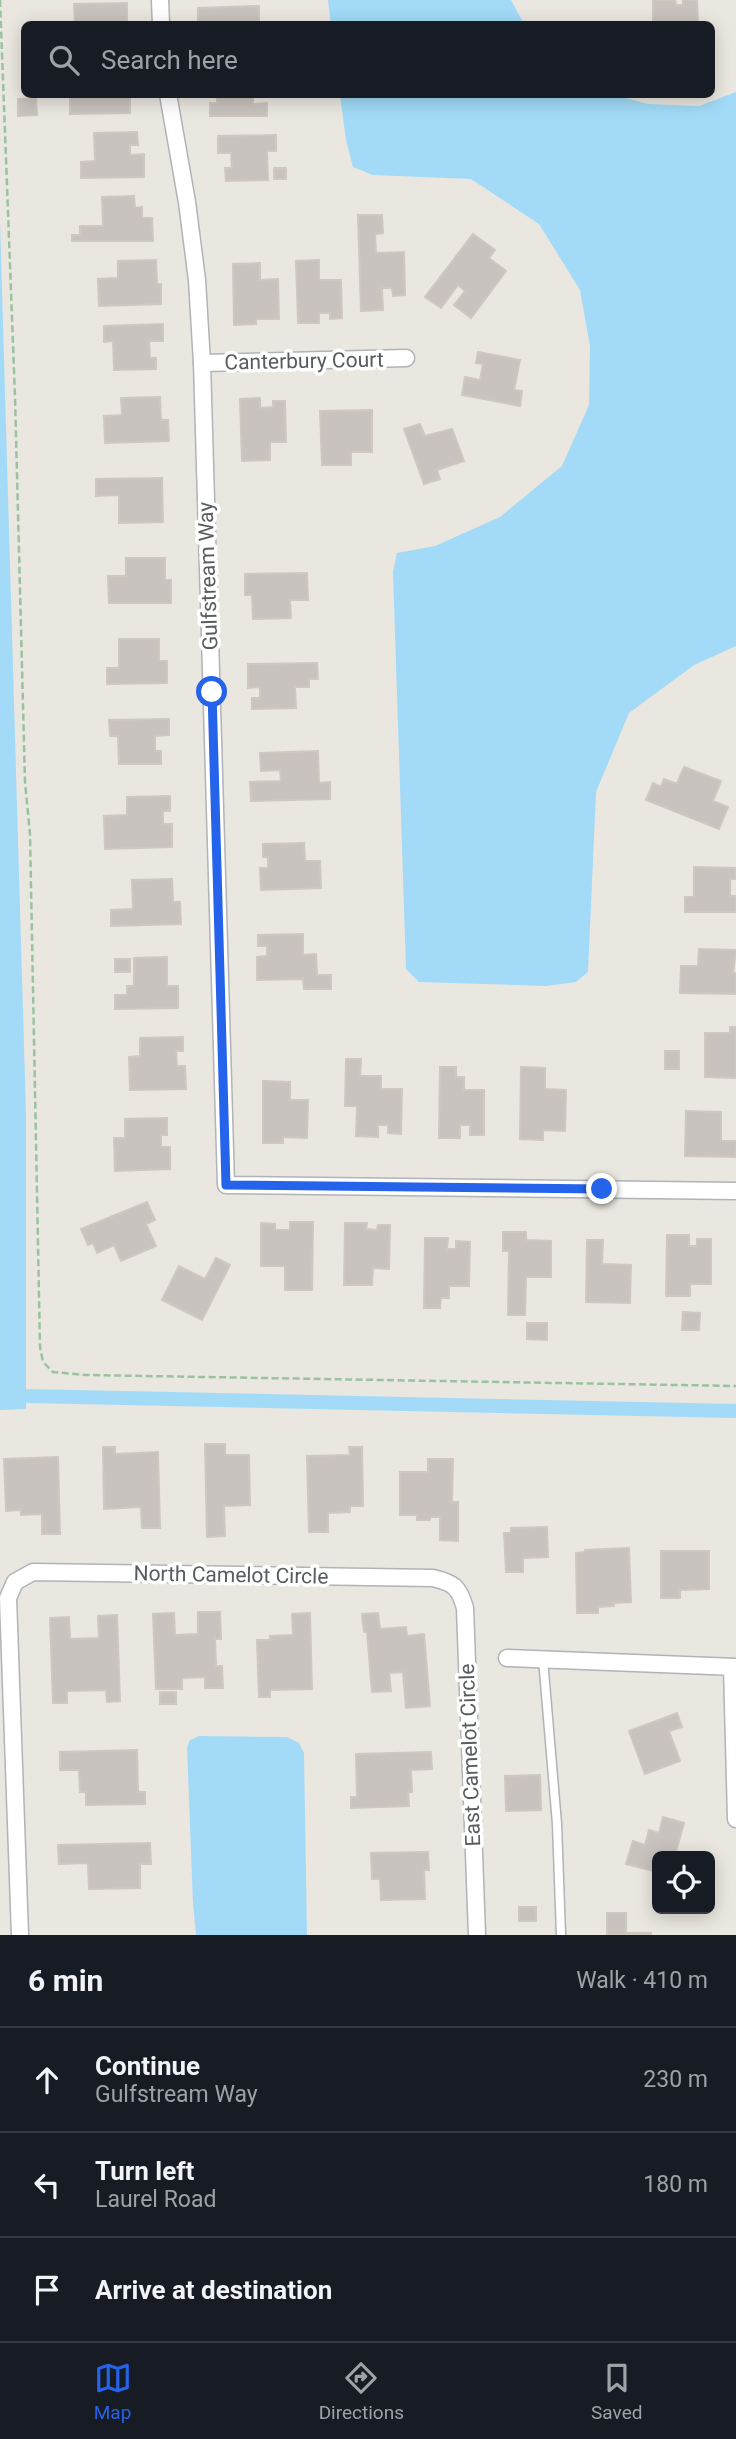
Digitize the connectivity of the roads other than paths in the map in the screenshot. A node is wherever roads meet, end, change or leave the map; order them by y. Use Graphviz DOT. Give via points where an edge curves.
graph roads {
  1 [pos="160,0"];
  2 [pos="161,21"];
  3 [pos="169,98"];
  4 [pos="406,359"];
  5 [pos="202,363"];
  6 [pos="736,1191"];
  7 [pos="448,1582"];
  8 [pos="507,1658"];
  9 [pos="543,1659"];
  10 [pos="734,1667"];
  11 [pos="736,1819"];
  12 [pos="20,1935"];
  13 [pos="477,1935"];
  14 [pos="561,1935"];
  1 -- 2 [label="street"];
  3 -- 5 [label="street, Gulfstream Way" via="197,280"];
  4 -- 5 [label="street, Canterbury Court"];
  5 -- 6 [label="street, Gulfstream Way" via="226,1185"];
  7 -- 12 [label="street, North Camelot Circle" via="433,1578 33,1572 15,1582 8,1598"];
  7 -- 13 [label="street, East Camelot Circle" via="460,1592 465,1608"];
  8 -- 9 [label="street"];
  9 -- 10 [label="street"];
  9 -- 14 [label="lane"];
  10 -- 11 [label="street"];
}
